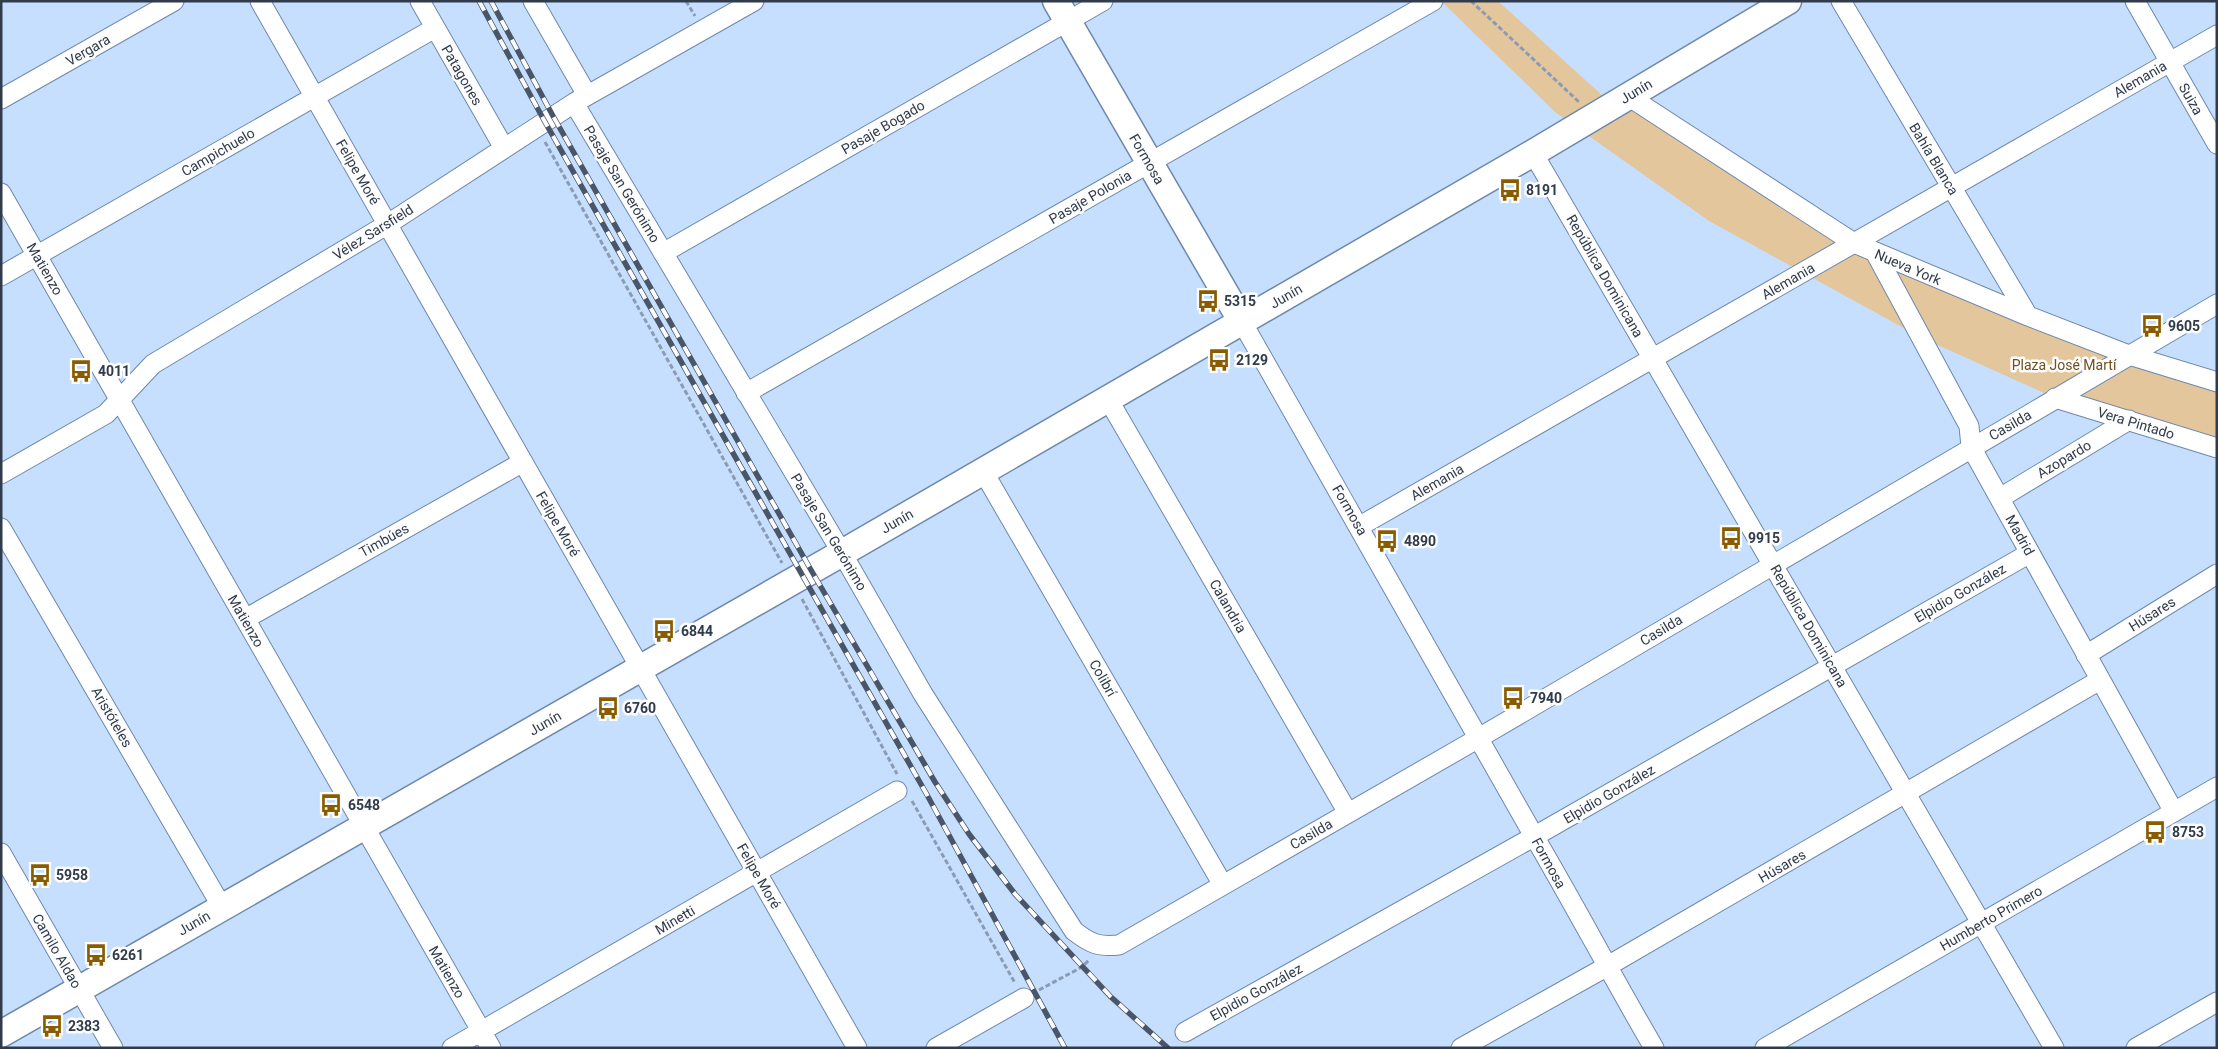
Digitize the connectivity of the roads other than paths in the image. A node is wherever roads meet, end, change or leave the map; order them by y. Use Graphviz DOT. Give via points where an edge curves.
graph roads {
  1 [pos="174,1"];
  2 [pos="260,1"];
  3 [pos="420,1"];
  4 [pos="533,1"];
  5 [pos="754,1"];
  6 [pos="1103,1"];
  7 [pos="1433,1"];
  8 [pos="1788,1"];
  9 [pos="1841,1"];
  10 [pos="2135,1"];
  11 [pos="1062,11"];
  12 [pos="434,28"];
  13 [pos="2217,35"];
  14 [pos="2170,62"];
  15 [pos="1628,96"];
  16 [pos="314,97"];
  17 [pos="1,99"];
  18 [pos="580,99"];
  19 [pos="2217,144"];
  20 [pos="504,148"];
  21 [pos="1533,152"];
  22 [pos="1150,163"];
  23 [pos="1951,188"];
  24 [pos="1,193"];
  25 [pos="388,224"];
  26 [pos="1854,244"];
  27 [pos="663,253"];
  28 [pos="1876,254"];
  29 [pos="37,256"];
  30 [pos="1,276"];
  31 [pos="2217,304"];
  32 [pos="2028,316"];
  33 [pos="1242,322"];
  34 [pos="2129,355"];
  35 [pos="1653,358"];
  36 [pos="2215,379"];
  37 [pos="746,393"];
  38 [pos="2055,398"];
  39 [pos="120,399"];
  40 [pos="1108,399"];
  41 [pos="2129,420"];
  42 [pos="1971,447"];
  43 [pos="2217,448"];
  44 [pos="523,462"];
  45 [pos="983,471"];
  46 [pos="1,474"];
  47 [pos="2000,498"];
  48 [pos="1360,526"];
  49 [pos="1,528"];
  50 [pos="842,553"];
  51 [pos="2030,553"];
  52 [pos="1772,564"];
  53 [pos="2217,574"];
  54 [pos="245,619"];
  55 [pos="2086,655"];
  56 [pos="1832,666"];
  57 [pos="640,667"];
  58 [pos="2100,680"];
  59 [pos="1477,739"];
  60 [pos="2217,788"];
  61 [pos="897,791"];
  62 [pos="1906,794"];
  63 [pos="2174,812"];
  64 [pos="1348,813"];
  65 [pos="365,828"];
  66 [pos="1535,836"];
  67 [pos="1,853"];
  68 [pos="757,872"];
  69 [pos="1223,885"];
  70 [pos="222,907"];
  71 [pos="1981,924"];
  72 [pos="1101,947"];
  73 [pos="1606,966"];
  74 [pos="79,990"];
  75 [pos="1024,998"];
  76 [pos="2217,1002"];
  77 [pos="481,1031"];
  78 [pos="1185,1032"];
  79 [pos="1,1034"];
  80 [pos="113,1048"];
  81 [pos="452,1048"];
  82 [pos="490,1048"];
  83 [pos="856,1048"];
  84 [pos="936,1048"];
  85 [pos="1461,1048"];
  86 [pos="1654,1048"];
  87 [pos="1765,1048"];
  88 [pos="2054,1048"];
  89 [pos="2136,1048"];
  1 -- 17 [label="street, Vergara"];
  2 -- 16 [label="street, Felipe Moré"];
  3 -- 12 [label="street, Patagones"];
  4 -- 18 [label="street, Pasaje San Gerónimo"];
  5 -- 18 [label="street, Vélez Sarsfield"];
  6 -- 11 [label="street, Pasaje Bogado"];
  7 -- 22 [label="street, Pasaje Polonia"];
  8 -- 15 [label="main road, Junín"];
  9 -- 23 [label="street, Bahía Blanca"];
  10 -- 14 [label="street, Suiza"];
  11 -- 22 [label="main road, Formosa"];
  11 -- 27 [label="street, Pasaje Bogado"];
  12 -- 16 [label="street, Campichuelo"];
  12 -- 20 [label="street, Patagones"];
  13 -- 14 [label="street, Alemania"];
  14 -- 19 [label="street, Suiza"];
  14 -- 23 [label="street, Alemania"];
  15 -- 21 [label="main road, Junín"];
  15 -- 26 [label="street, Nueva York"];
  16 -- 25 [label="street, Felipe Moré"];
  16 -- 29 [label="street, Campichuelo"];
  18 -- 20 [label="street, Vélez Sarsfield"];
  18 -- 27 [label="street, Pasaje San Gerónimo"];
  20 -- 25 [label="street, Vélez Sarsfield"];
  21 -- 33 [label="main road, Junín"];
  21 -- 35 [label="street, República Dominicana"];
  22 -- 33 [label="main road, Formosa"];
  22 -- 37 [label="street, Pasaje Polonia"];
  23 -- 26 [label="street, Alemania"];
  23 -- 32 [label="street, Bahía Blanca"];
  24 -- 29 [label="street, Matienzo"];
  25 -- 39 [label="street, Vélez Sarsfield" via="153,364"];
  25 -- 44 [label="street, Felipe Moré"];
  26 -- 28 [label="street, Nueva York"];
  26 -- 35 [label="street, Alemania"];
  27 -- 37 [label="street, Pasaje San Gerónimo"];
  28 -- 32 [label="street, Nueva York"];
  28 -- 42 [label="street, Madrid" via="1969,426"];
  29 -- 30 [label="street, Campichuelo"];
  29 -- 39 [label="street, Matienzo"];
  31 -- 34 [label="street, Casilda"];
  32 -- 34 [label="street, Nueva York"];
  33 -- 40 [label="main road, Junín"];
  33 -- 48 [label="street, Formosa"];
  34 -- 36 [label="street, Nueva York"];
  34 -- 38 [label="street, Casilda"];
  35 -- 48 [label="street, Alemania"];
  35 -- 52 [label="street, República Dominicana"];
  37 -- 50 [label="street, Pasaje San Gerónimo"];
  38 -- 41 [label="street, Vera Pintado"];
  38 -- 42 [label="street, Casilda"];
  39 -- 46 [label="street, Vélez Sarsfield" via="106,414"];
  39 -- 54 [label="street, Matienzo"];
  40 -- 45 [label="main road, Junín"];
  40 -- 64 [label="street, Calandria"];
  41 -- 43 [label="street, Vera Pintado"];
  41 -- 47 [label="street, Azopardo"];
  42 -- 47 [label="street, Madrid"];
  42 -- 52 [label="street, Casilda"];
  44 -- 54 [label="street, Timbúes"];
  44 -- 57 [label="street, Felipe Moré"];
  45 -- 50 [label="main road, Junín"];
  45 -- 69 [label="street, Colibrí"];
  47 -- 51 [label="street, Madrid"];
  48 -- 59 [label="street, Formosa"];
  49 -- 70 [label="street, Aristóteles"];
  50 -- 57 [label="main road, Junín"];
  50 -- 72 [label="street, Pasaje San Gerónimo" via="923,694 1074,931"];
  51 -- 55 [label="street, Madrid"];
  51 -- 56 [label="street, Elpidio González"];
  52 -- 56 [label="street, República Dominicana"];
  52 -- 59 [label="street, Casilda"];
  53 -- 55 [label="street, Húsares"];
  54 -- 65 [label="street, Matienzo"];
  55 -- 58 [label="street, Madrid"];
  56 -- 62 [label="street, República Dominicana"];
  56 -- 66 [label="street, Elpidio González"];
  57 -- 65 [label="main road, Junín"];
  57 -- 68 [label="street, Felipe Moré"];
  58 -- 62 [label="street, Húsares"];
  58 -- 63 [label="street, Madrid"];
  59 -- 64 [label="street, Casilda"];
  59 -- 66 [label="street, Formosa"];
  60 -- 63 [label="street, Humberto Primero"];
  61 -- 68 [label="street, Minetti"];
  62 -- 71 [label="street, República Dominicana"];
  62 -- 73 [label="street, Húsares"];
  63 -- 71 [label="street, Humberto Primero"];
  64 -- 69 [label="street, Casilda"];
  65 -- 70 [label="main road, Junín"];
  65 -- 77 [label="street, Matienzo"];
  66 -- 73 [label="street, Formosa"];
  66 -- 78 [label="street, Elpidio González"];
  67 -- 74 [label="street, Camilo Aldao"];
  68 -- 77 [label="street, Minetti"];
  68 -- 83 [label="street, Felipe Moré"];
  69 -- 72 [label="street, Casilda" via="1119,945"];
  70 -- 74 [label="main road, Junín"];
  71 -- 87 [label="street, Humberto Primero"];
  71 -- 88 [label="street, República Dominicana"];
  73 -- 85 [label="street, Húsares"];
  73 -- 86 [label="street, Formosa"];
  74 -- 79 [label="main road, Junín"];
  74 -- 80 [label="street, Camilo Aldao"];
  75 -- 84 [label="street"];
  76 -- 89 [label="street"];
  77 -- 81 [label="street, Minetti"];
  77 -- 82 [label="street, Matienzo"];
}
